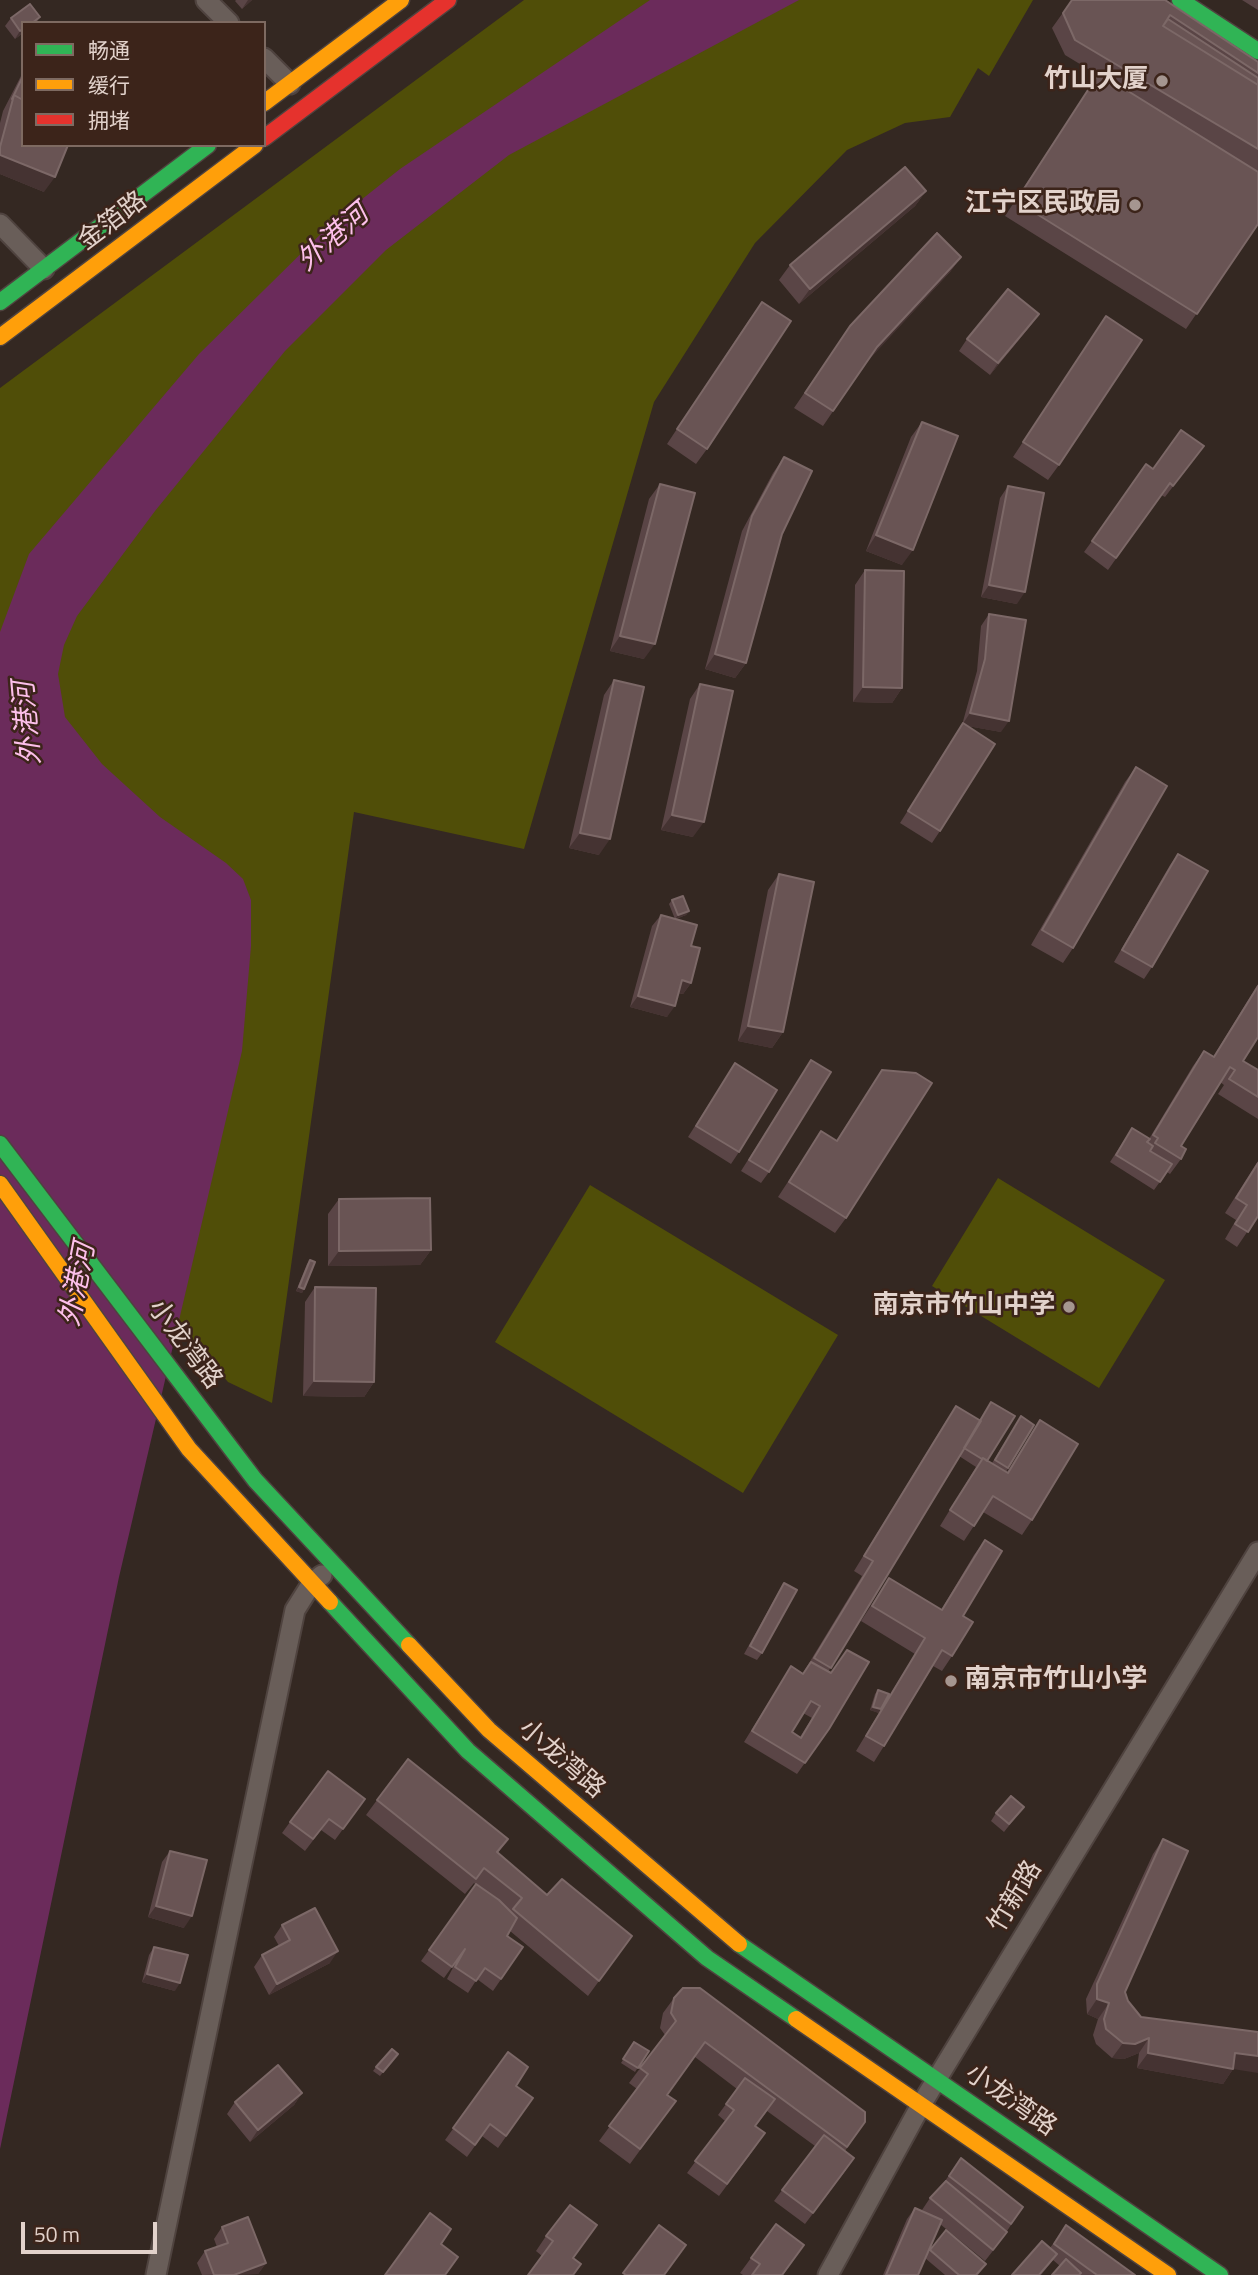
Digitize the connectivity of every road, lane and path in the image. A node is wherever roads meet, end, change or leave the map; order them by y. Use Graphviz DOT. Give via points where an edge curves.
graph roads {
  1 [pos="206,0"];
  2 [pos="401,0"];
  3 [pos="447,0"];
  4 [pos="1180,0"];
  5 [pos="227,21"];
  6 [pos="1258,51"];
  7 [pos="266,60"];
  8 [pos="290,84"];
  9 [pos="266,102"];
  10 [pos="266,136"];
  11 [pos="205,147"];
  12 [pos="252,147"];
  13 [pos="0,224"];
  14 [pos="44,269"];
  15 [pos="0,302"];
  16 [pos="0,337"];
  17 [pos="0,1143"];
  18 [pos="0,1184"];
  19 [pos="1258,1552"];
  20 [pos="334,1564"];
  21 [pos="312,1583"];
  22 [pos="936,2079"];
  23 [pos="921,2105"];
  24 [pos="156,2275"];
  25 [pos="828,2275"];
  26 [pos="1168,2275"];
  27 [pos="1220,2275"];
  1 -- 5 [label="street"];
  2 -- 8 [label="main road"];
  3 -- 10 [label="main road"];
  4 -- 6 [label="main road"];
  7 -- 8 [label="street"];
  8 -- 9 [label="main road"];
  11 -- 14 [label="main road, 金箔路"];
  12 -- 16 [label="main road, 金箔路"];
  13 -- 14 [label="street"];
  14 -- 15 [label="main road, 金箔路"];
  17 -- 20 [label="main road, 小龙湾路" via="256,1480"];
  18 -- 21 [label="main road, 小龙湾路" via="189,1449"];
  19 -- 22 [label="street, 竹新路"];
  20 -- 21 [label="street"];
  20 -- 22 [label="main road, 小龙湾路" via="489,1730 725,1934"];
  21 -- 23 [label="main road, 小龙湾路" via="468,1751 707,1958"];
  21 -- 24 [label="street" via="295,1610"];
  22 -- 23 [label="street, 竹新路"];
  22 -- 27 [label="main road, 小龙湾路"];
  23 -- 25 [label="street, 竹新路"];
  23 -- 26 [label="main road, 小龙湾路"];
}
